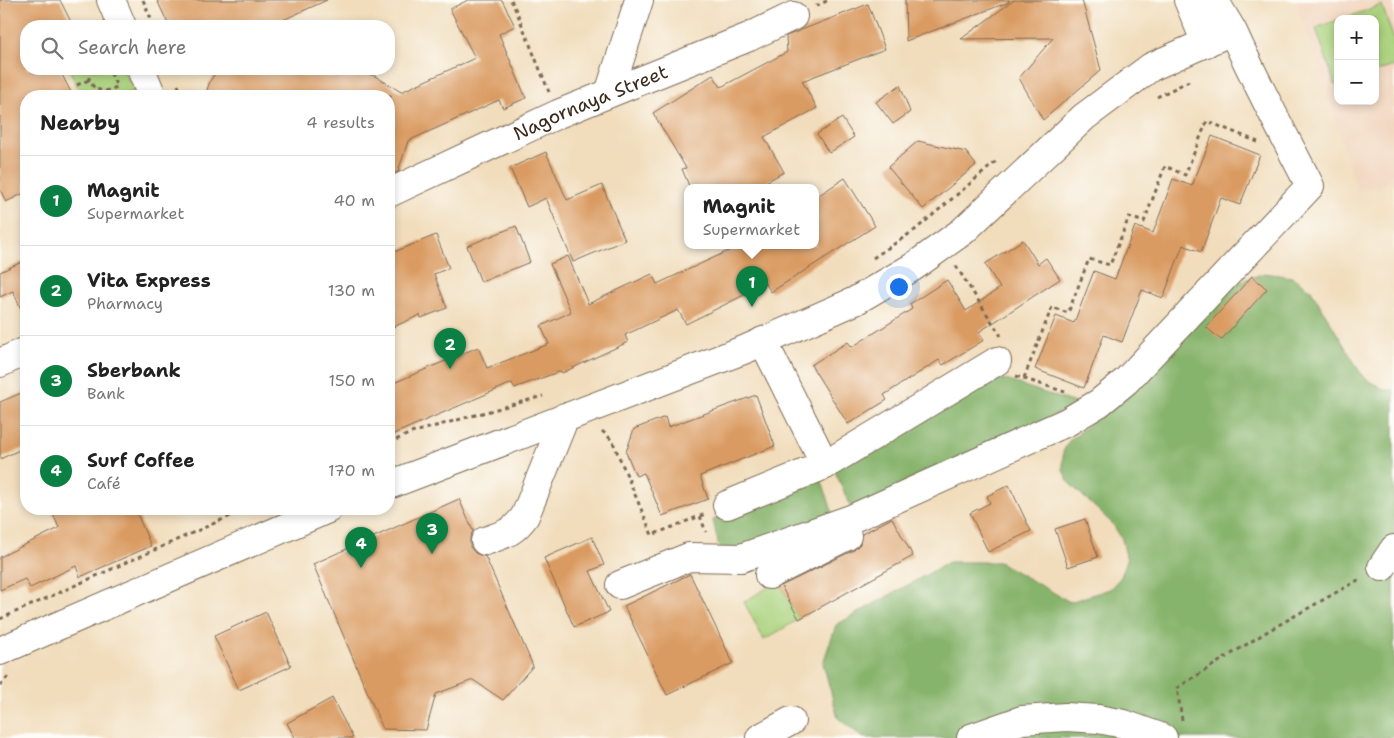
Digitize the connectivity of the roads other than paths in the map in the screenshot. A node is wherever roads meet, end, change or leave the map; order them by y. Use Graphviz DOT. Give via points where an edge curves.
graph roads {
  1 [pos="111,0"];
  2 [pos="639,0"];
  3 [pos="1188,0"];
  4 [pos="1215,0"];
  5 [pos="803,12"];
  6 [pos="119,20"];
  7 [pos="1232,31"];
  8 [pos="1206,43"];
  9 [pos="143,75"];
  10 [pos="149,90"];
  11 [pos="609,93"];
  12 [pos="395,190"];
  13 [pos="763,341"];
  14 [pos="20,354"];
  15 [pos="997,361"];
  16 [pos="0,363"];
  17 [pos="565,417"];
  18 [pos="825,465"];
  19 [pos="395,483"];
  20 [pos="909,493"];
  21 [pos="727,505"];
  22 [pos="314,515"];
  23 [pos="485,541"];
  24 [pos="769,575"];
  25 [pos="620,585"];
  26 [pos="0,651"];
  27 [pos="791,721"];
  28 [pos="1173,730"];
  29 [pos="760,738"];
  30 [pos="971,738"];
  1 -- 6 [label="street"];
  2 -- 11 [label="street"];
  3 -- 8 [label="street"];
  4 -- 7 [label="street"];
  5 -- 11 [label="street, Nagornaya Street"];
  7 -- 8 [label="street"];
  7 -- 20 [label="street" via="1310,186 1126,382 1099,403 1067,422"];
  8 -- 13 [label="street" via="1151,67 1084,118 964,231 913,266 855,301"];
  9 -- 10 [label="street"];
  11 -- 12 [label="street, Nagornaya Street"];
  13 -- 17 [label="street"];
  13 -- 18 [label="street"];
  14 -- 16 [label="street"];
  15 -- 18 [label="street"];
  17 -- 19 [label="street"];
  17 -- 23 [label="street" via="525,516 510,532"];
  18 -- 21 [label="street"];
  20 -- 24 [label="street" via="905,506"];
  20 -- 25 [label="street" via="851,519 741,558 689,557"];
  22 -- 26 [label="street"];
  27 -- 29 [label="street"];
  28 -- 30 [label="street" via="1066,717 1022,720"];
}
